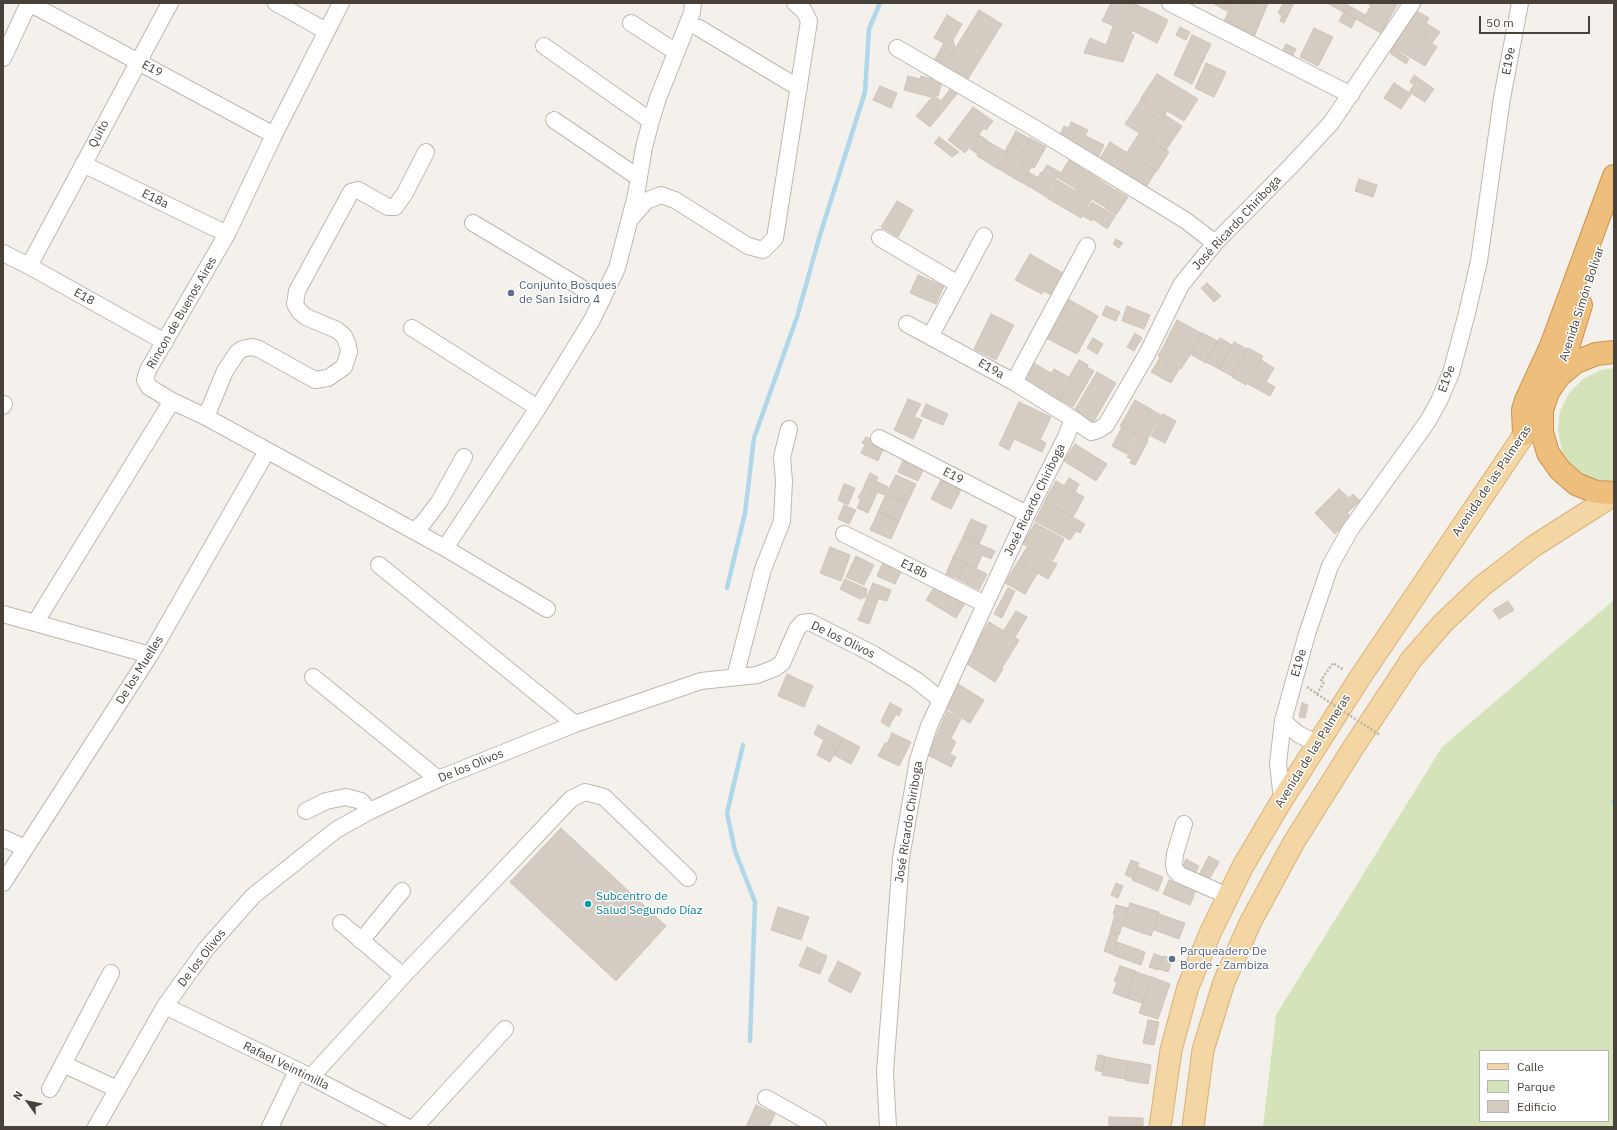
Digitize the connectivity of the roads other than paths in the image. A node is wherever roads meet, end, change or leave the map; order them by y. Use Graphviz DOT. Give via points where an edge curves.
graph roads {
  1 [pos="29,3"];
  2 [pos="170,3"];
  3 [pos="276,3"];
  4 [pos="341,3"];
  5 [pos="693,3"];
  6 [pos="795,3"];
  7 [pos="1170,3"];
  8 [pos="1412,3"];
  9 [pos="1520,3"];
  10 [pos="631,23"];
  11 [pos="699,28"];
  12 [pos="326,31"];
  13 [pos="544,46"];
  14 [pos="897,48"];
  15 [pos="676,52"];
  16 [pos="3,58"];
  17 [pos="138,62"];
  18 [pos="799,88"];
  19 [pos="1351,95"];
  20 [pos="554,120"];
  21 [pos="651,120"];
  22 [pos="274,135"];
  23 [pos="426,152"];
  24 [pos="83,164"];
  25 [pos="1614,176"];
  26 [pos="639,178"];
  27 [pos="1614,210"];
  28 [pos="629,220"];
  29 [pos="473,223"];
  30 [pos="227,234"];
  31 [pos="984,236"];
  32 [pos="880,238"];
  33 [pos="1215,243"];
  34 [pos="1087,246"];
  35 [pos="3,253"];
  36 [pos="28,266"];
  37 [pos="958,284"];
  38 [pos="602,300"];
  39 [pos="907,324"];
  40 [pos="412,328"];
  41 [pos="931,335"];
  42 [pos="165,342"];
  43 [pos="1614,352"];
  44 [pos="1559,376"];
  45 [pos="1014,382"];
  46 [pos="172,401"];
  47 [pos="538,408"];
  48 [pos="1542,410"];
  49 [pos="206,417"];
  50 [pos="1073,419"];
  51 [pos="789,429"];
  52 [pos="1524,434"];
  53 [pos="879,438"];
  54 [pos="267,451"];
  55 [pos="464,457"];
  56 [pos="1614,494"];
  57 [pos="1027,514"];
  58 [pos="414,531"];
  59 [pos="844,534"];
  60 [pos="444,548"];
  61 [pos="379,565"];
  62 [pos="985,604"];
  63 [pos="546,609"];
  64 [pos="3,614"];
  65 [pos="35,623"];
  66 [pos="150,655"];
  67 [pos="313,677"];
  68 [pos="735,677"];
  69 [pos="941,700"];
  70 [pos="1284,721"];
  71 [pos="575,724"];
  72 [pos="1319,742"];
  73 [pos="438,779"];
  74 [pos="1282,800"];
  75 [pos="306,811"];
  76 [pos="370,811"];
  77 [pos="1184,824"];
  78 [pos="3,838"];
  79 [pos="25,848"];
  80 [pos="688,878"];
  81 [pos="3,883"];
  82 [pos="402,891"];
  83 [pos="1228,896"];
  84 [pos="341,923"];
  85 [pos="361,940"];
  86 [pos="110,973"];
  87 [pos="403,976"];
  88 [pos="165,1006"];
  89 [pos="505,1029"];
  90 [pos="63,1064"];
  91 [pos="304,1074"];
  92 [pos="50,1089"];
  93 [pos="117,1089"];
  94 [pos="766,1098"];
  95 [pos="96,1127"];
  96 [pos="270,1127"];
  97 [pos="407,1127"];
  98 [pos="415,1127"];
  99 [pos="818,1127"];
  100 [pos="888,1127"];
  101 [pos="1160,1127"];
  102 [pos="1193,1127"];
  1 -- 16 [label="street"];
  1 -- 17 [label="street, E19"];
  2 -- 17 [label="street, Quito"];
  3 -- 12 [label="street"];
  4 -- 12 [label="street, Rincon de Buenos Aires"];
  5 -- 15 [label="street" via="692,13"];
  6 -- 18 [label="street" via="804,11 809,21"];
  7 -- 19 [label="street"];
  8 -- 19 [label="street, José Ricardo Chiriboga"];
  9 -- 70 [label="street, E19e" via="1502,98 1479,261 1451,373 1428,421 1350,530 1330,566 1307,634"];
  10 -- 15 [label="street"];
  11 -- 18 [label="street"];
  12 -- 22 [label="street, Rincon de Buenos Aires"];
  13 -- 21 [label="street"];
  14 -- 33 [label="street" via="1165,207"];
  15 -- 21 [label="street"];
  17 -- 22 [label="street, E19"];
  17 -- 24 [label="street, Quito"];
  18 -- 28 [label="street" via="775,238 763,250 748,246 675,200 661,195 646,201"];
  19 -- 33 [label="street, José Ricardo Chiriboga" via="1331,123"];
  20 -- 26 [label="street"];
  21 -- 26 [label="street"];
  22 -- 30 [label="street, Rincon de Buenos Aires"];
  23 -- 49 [label="street" via="395,207 388,207 358,190 351,192 296,291 295,304 299,311 344,336 348,352 344,367 328,378 315,380 259,349 242,349 225,371"];
  24 -- 30 [label="street, E18a"];
  24 -- 36 [label="street, Quito"];
  25 -- 52 [label="highway" via="1551,346 1526,400 1523,410"];
  26 -- 28 [label="street"];
  27 -- 44 [label="highway, Avenida Simón Bolívar" via="1582,300"];
  28 -- 38 [label="street" via="617,268"];
  29 -- 38 [label="street"];
  30 -- 42 [label="street, Rincon de Buenos Aires"];
  31 -- 37 [label="street"];
  32 -- 37 [label="street"];
  33 -- 50 [label="street, José Ricardo Chiriboga" via="1181,284 1147,354 1106,425 1091,432"];
  34 -- 45 [label="street"];
  35 -- 36 [label="street, E18"];
  36 -- 42 [label="street, E18"];
  37 -- 41 [label="street"];
  38 -- 47 [label="street"];
  39 -- 41 [label="street, E19a"];
  40 -- 47 [label="street"];
  41 -- 45 [label="street, E19a"];
  42 -- 46 [label="street, Rincon de Buenos Aires" via="148,370 145,380 149,387"];
  43 -- 44 [label="highway" via="1596,354 1576,362"];
  44 -- 48 [label="highway" via="1548,392"];
  45 -- 50 [label="street, E19a"];
  46 -- 49 [label="street, Rincon de Buenos Aires"];
  46 -- 65 [label="street"];
  47 -- 60 [label="street"];
  48 -- 52 [label="main road, Avenida de las Palmeras"];
  48 -- 56 [label="highway" via="1542,432 1548,453 1560,470 1576,484 1596,492"];
  49 -- 54 [label="street, Rincon de Buenos Aires"];
  50 -- 57 [label="street, José Ricardo Chiriboga"];
  51 -- 68 [label="street" via="782,457 782,521 763,569"];
  52 -- 72 [label="main road, Avenida de las Palmeras"];
  53 -- 57 [label="street, E19"];
  54 -- 58 [label="street, Rincon de Buenos Aires"];
  54 -- 66 [label="street, De los Muelles"];
  55 -- 58 [label="street" via="439,502"];
  56 -- 102 [label="main road" via="1534,546 1482,586 1443,623 1411,660 1294,842 1250,923 1224,982 1203,1050"];
  57 -- 62 [label="street, José Ricardo Chiriboga"];
  58 -- 60 [label="street, Rincon de Buenos Aires"];
  59 -- 62 [label="street, E18b"];
  60 -- 63 [label="street, Rincon de Buenos Aires"];
  61 -- 71 [label="street"];
  62 -- 69 [label="street, José Ricardo Chiriboga"];
  64 -- 65 [label="street"];
  65 -- 66 [label="street"];
  66 -- 79 [label="street, De los Muelles"];
  67 -- 73 [label="street"];
  68 -- 69 [label="street, De los Olivos" via="757,674 782,663 797,629 802,623 810,622 873,654 916,680"];
  68 -- 71 [label="street, De los Olivos" via="700,681"];
  69 -- 100 [label="street, José Ricardo Chiriboga" via="918,760 901,858 885,1072"];
  70 -- 72 [label="street" via="1298,734"];
  70 -- 74 [label="street, E19e" via="1278,763"];
  71 -- 73 [label="street, De los Olivos"];
  72 -- 74 [label="main road, Avenida de las Palmeras"];
  73 -- 76 [label="street, De los Olivos"];
  74 -- 83 [label="main road, Avenida de las Palmeras"];
  75 -- 76 [label="street" via="326,801 346,798 361,801"];
  76 -- 88 [label="street, De los Olivos" via="336,830 253,896 206,949"];
  77 -- 83 [label="street" via="1175,854 1174,870"];
  78 -- 79 [label="street"];
  79 -- 81 [label="street, De los Muelles"];
  80 -- 87 [label="street" via="604,797 585,792 571,799"];
  82 -- 85 [label="street"];
  83 -- 101 [label="main road, Avenida de las Palmeras" via="1188,987 1172,1050"];
  84 -- 85 [label="street"];
  85 -- 87 [label="street"];
  86 -- 90 [label="street"];
  87 -- 91 [label="street"];
  88 -- 91 [label="street, Rafael Veintimilla"];
  88 -- 93 [label="street, De los Olivos"];
  89 -- 98 [label="street"];
  90 -- 92 [label="street"];
  90 -- 93 [label="street"];
  91 -- 96 [label="street"];
  91 -- 97 [label="street, Rafael Veintimilla"];
  93 -- 95 [label="street, De los Olivos"];
  94 -- 99 [label="street"];
}
